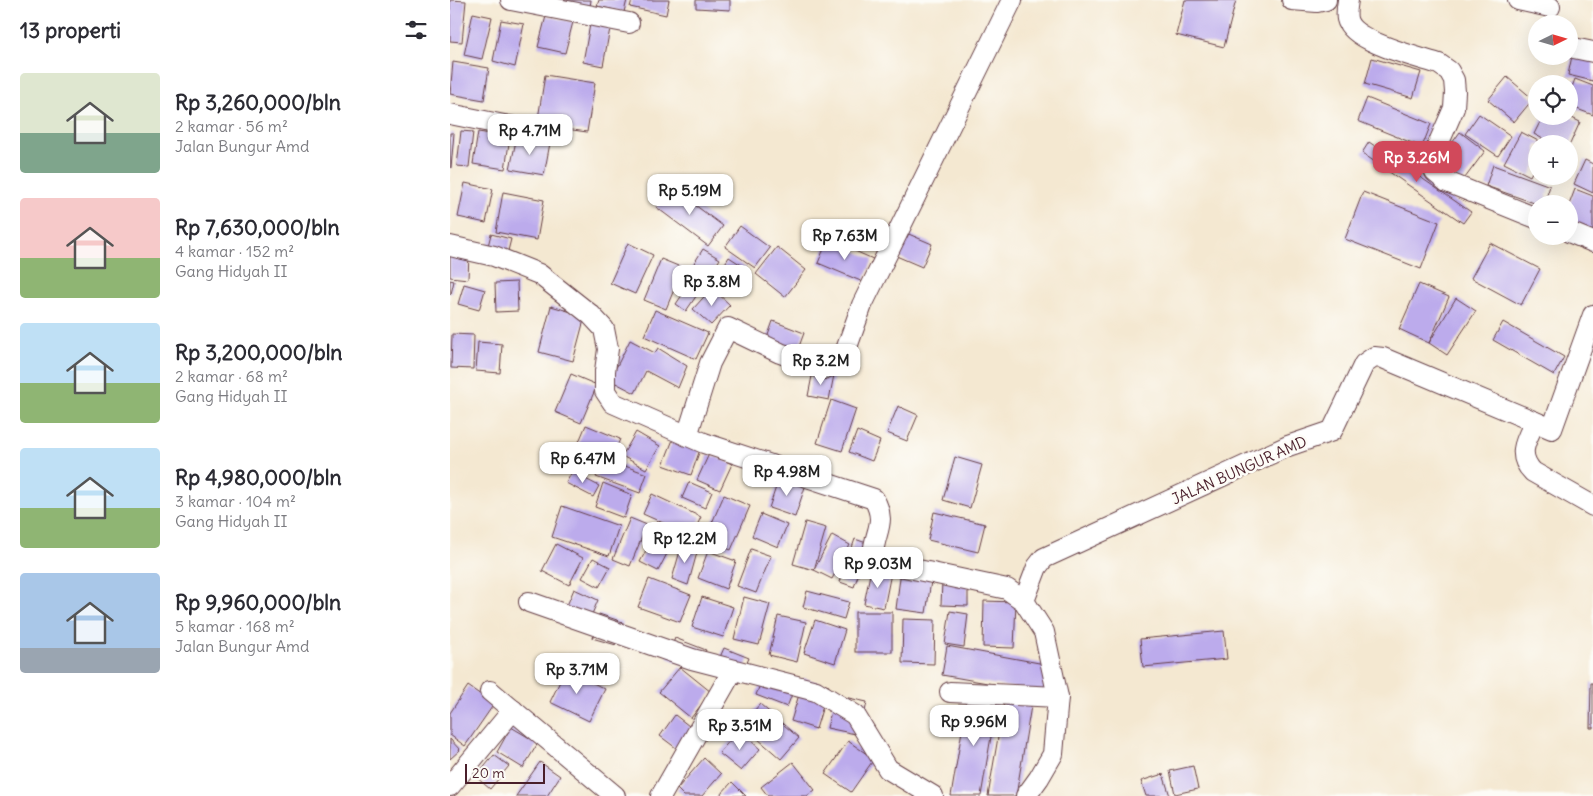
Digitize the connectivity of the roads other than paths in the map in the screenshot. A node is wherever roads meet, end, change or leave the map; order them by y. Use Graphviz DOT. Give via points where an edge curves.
graph roads {
  1 [pos="511,0"];
  2 [pos="1012,0"];
  3 [pos="1292,0"];
  4 [pos="1326,0"];
  5 [pos="1348,0"];
  6 [pos="1518,0"];
  7 [pos="1550,7"];
  8 [pos="630,23"];
  9 [pos="1578,49"];
  10 [pos="1593,52"];
  11 [pos="450,114"];
  12 [pos="524,130"];
  13 [pos="1528,215"];
  14 [pos="1578,236"];
  15 [pos="1593,242"];
  16 [pos="450,246"];
  17 [pos="1593,315"];
  18 [pos="1535,422"];
  19 [pos="687,436"];
  20 [pos="1593,506"];
  21 [pos="1024,601"];
  22 [pos="529,602"];
  23 [pos="733,670"];
  24 [pos="490,691"];
  25 [pos="950,692"];
  26 [pos="1058,697"];
  27 [pos="513,710"];
  28 [pos="450,786"];
  29 [pos="615,796"];
  30 [pos="661,796"];
  31 [pos="933,796"];
  32 [pos="1026,796"];
  1 -- 8 [label="street"];
  2 -- 19 [label="street" via="862,306 842,361 824,369 780,353 728,328 710,362"];
  3 -- 4 [label="street"];
  5 -- 13 [label="street" via="1347,19 1354,31 1370,41 1439,64 1449,71 1454,80 1454,108 1432,156 1435,172 1447,182"];
  6 -- 7 [label="street"];
  9 -- 10 [label="street"];
  11 -- 12 [label="street"];
  14 -- 15 [label="street"];
  16 -- 19 [label="street" via="494,256 539,274 584,309 604,329 608,349 605,391 613,403"];
  17 -- 18 [label="street, JALAN BUNGUR AMD" via="1552,429"];
  18 -- 20 [label="street" via="1524,444 1527,466"];
  18 -- 21 [label="street, JALAN BUNGUR AMD" via="1374,357 1364,364 1332,432 1288,446 1044,558 1037,567"];
  19 -- 21 [label="street" via="874,499 880,518 873,554 877,560 1007,589"];
  21 -- 26 [label="street" via="1044,632"];
  22 -- 23 [label="street" via="692,659"];
  23 -- 30 [label="street"];
  23 -- 31 [label="street" via="816,691 856,715 888,769"];
  24 -- 27 [label="street"];
  25 -- 26 [label="street"];
  26 -- 32 [label="street" via="1052,754"];
  27 -- 28 [label="street"];
  27 -- 29 [label="street"];
}
